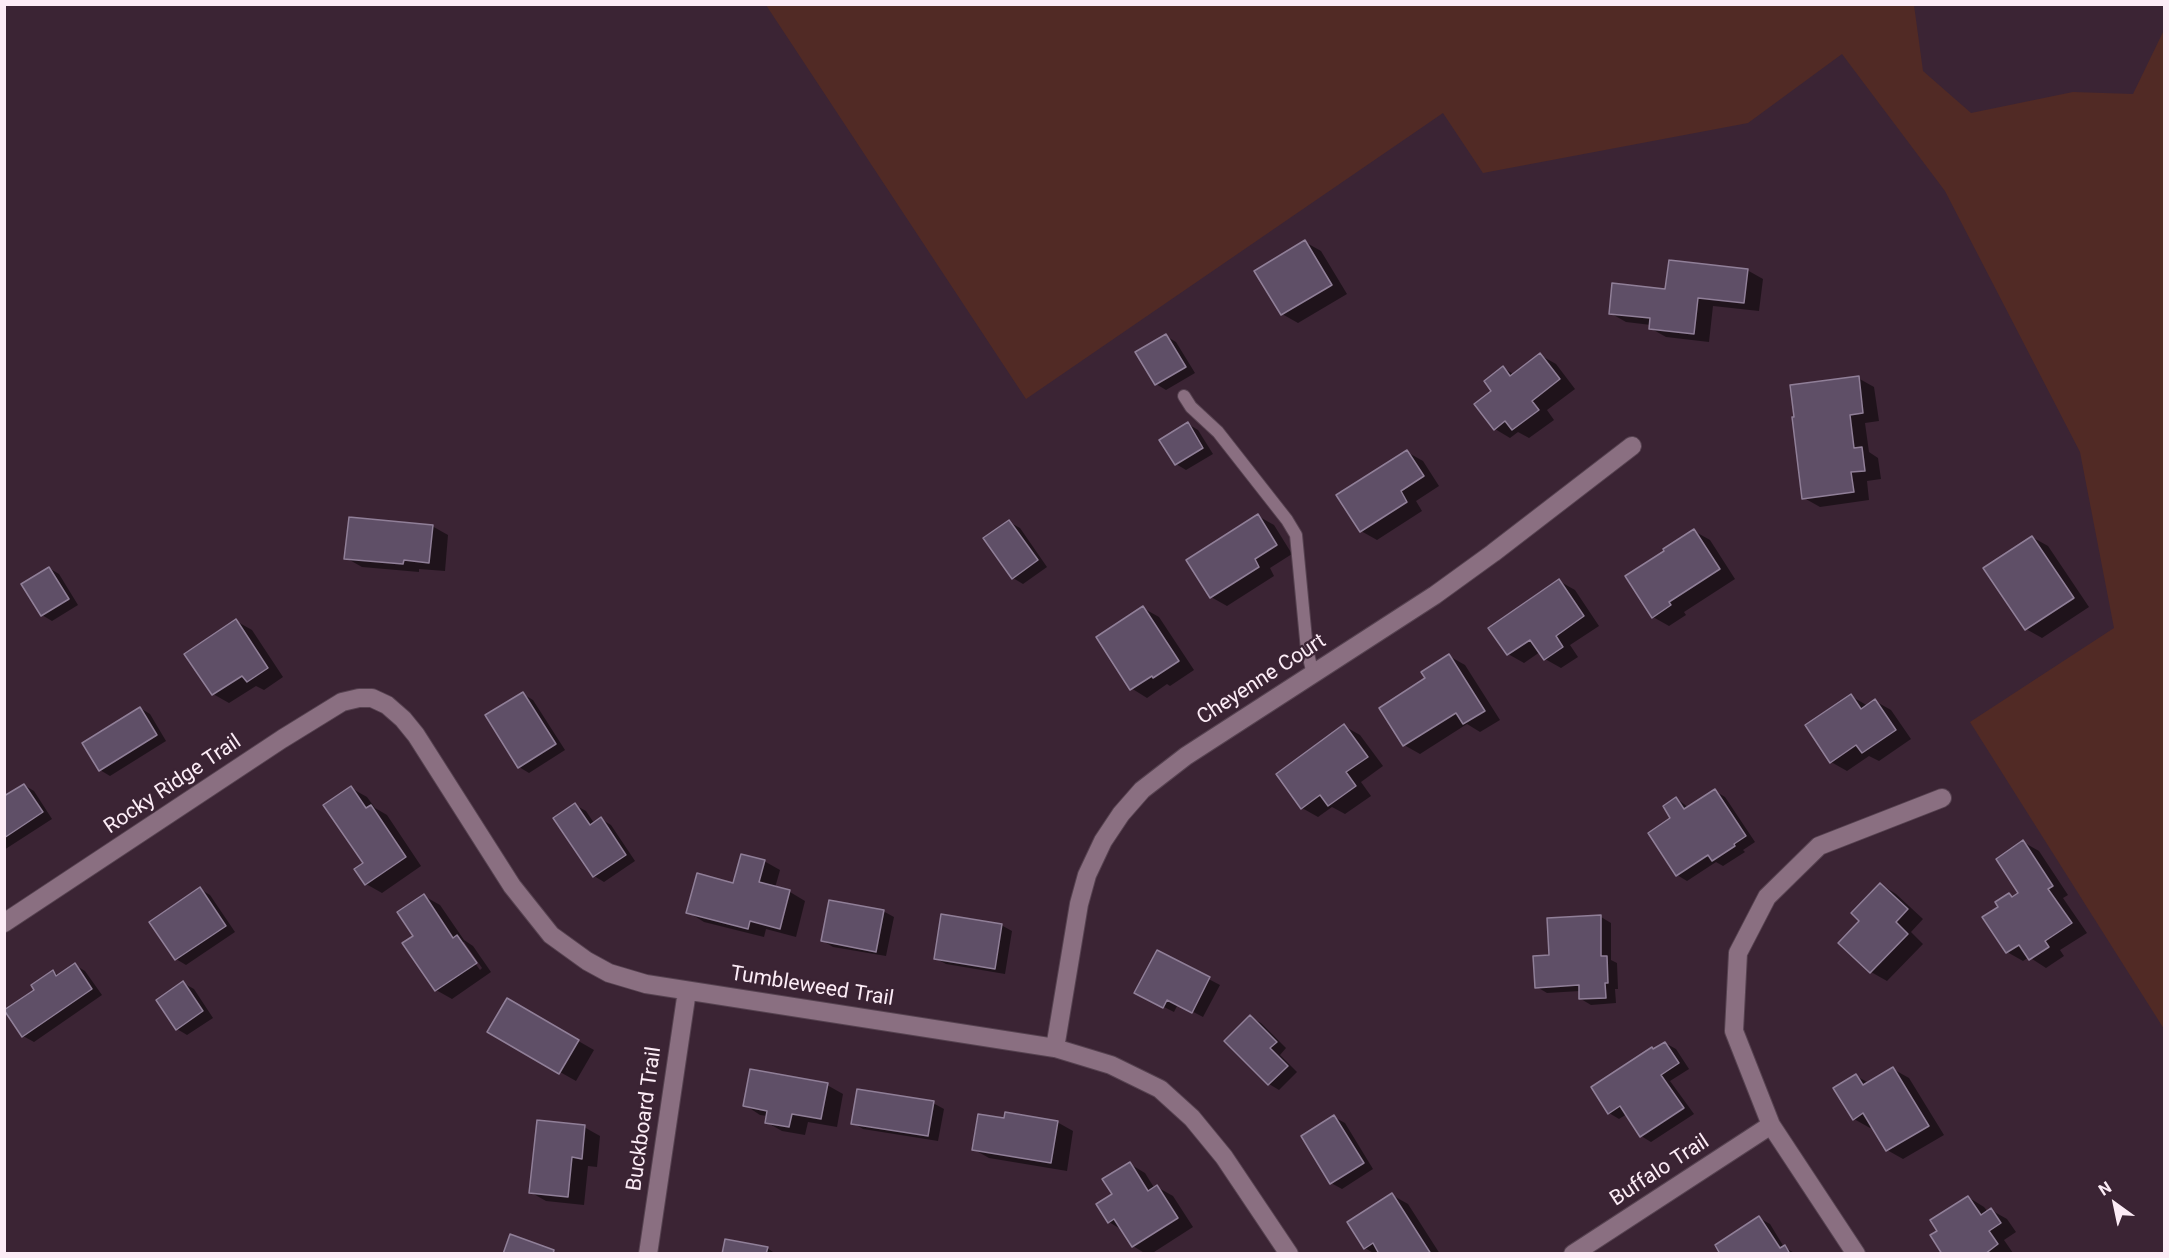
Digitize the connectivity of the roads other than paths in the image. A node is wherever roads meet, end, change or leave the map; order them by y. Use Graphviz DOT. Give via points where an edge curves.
graph roads {
  1 [pos="1184,396"];
  2 [pos="1632,446"];
  3 [pos="1313,674"];
  4 [pos="372,698"];
  5 [pos="1942,798"];
  6 [pos="4,923"];
  7 [pos="687,991"];
  8 [pos="1055,1048"];
  9 [pos="1771,1125"];
  10 [pos="648,1254"];
  11 [pos="1289,1254"];
  12 [pos="1573,1254"];
  13 [pos="1856,1254"];
  1 -- 3 [label="lane" via="1218,432 1296,536 1307,650"];
  2 -- 3 [label="street, Cheyenne Court" via="1435,595"];
  3 -- 8 [label="street, Cheyenne Court" via="1186,756 1142,790 1120,814 1087,875"];
  4 -- 6 [label="street, Rocky Ridge Trail" via="351,699 322,715"];
  4 -- 7 [label="street, Tumbleweed Trail" via="387,705 416,735 512,886 551,935 609,973"];
  5 -- 9 [label="street" via="1819,846 1767,897 1738,953 1734,1031"];
  7 -- 8 [label="street, Tumbleweed Trail"];
  7 -- 10 [label="street, Buckboard Trail"];
  8 -- 11 [label="street, Tumbleweed Trail" via="1112,1065 1161,1089 1224,1156"];
  9 -- 12 [label="street, Buffalo Trail"];
  9 -- 13 [label="street"];
}
